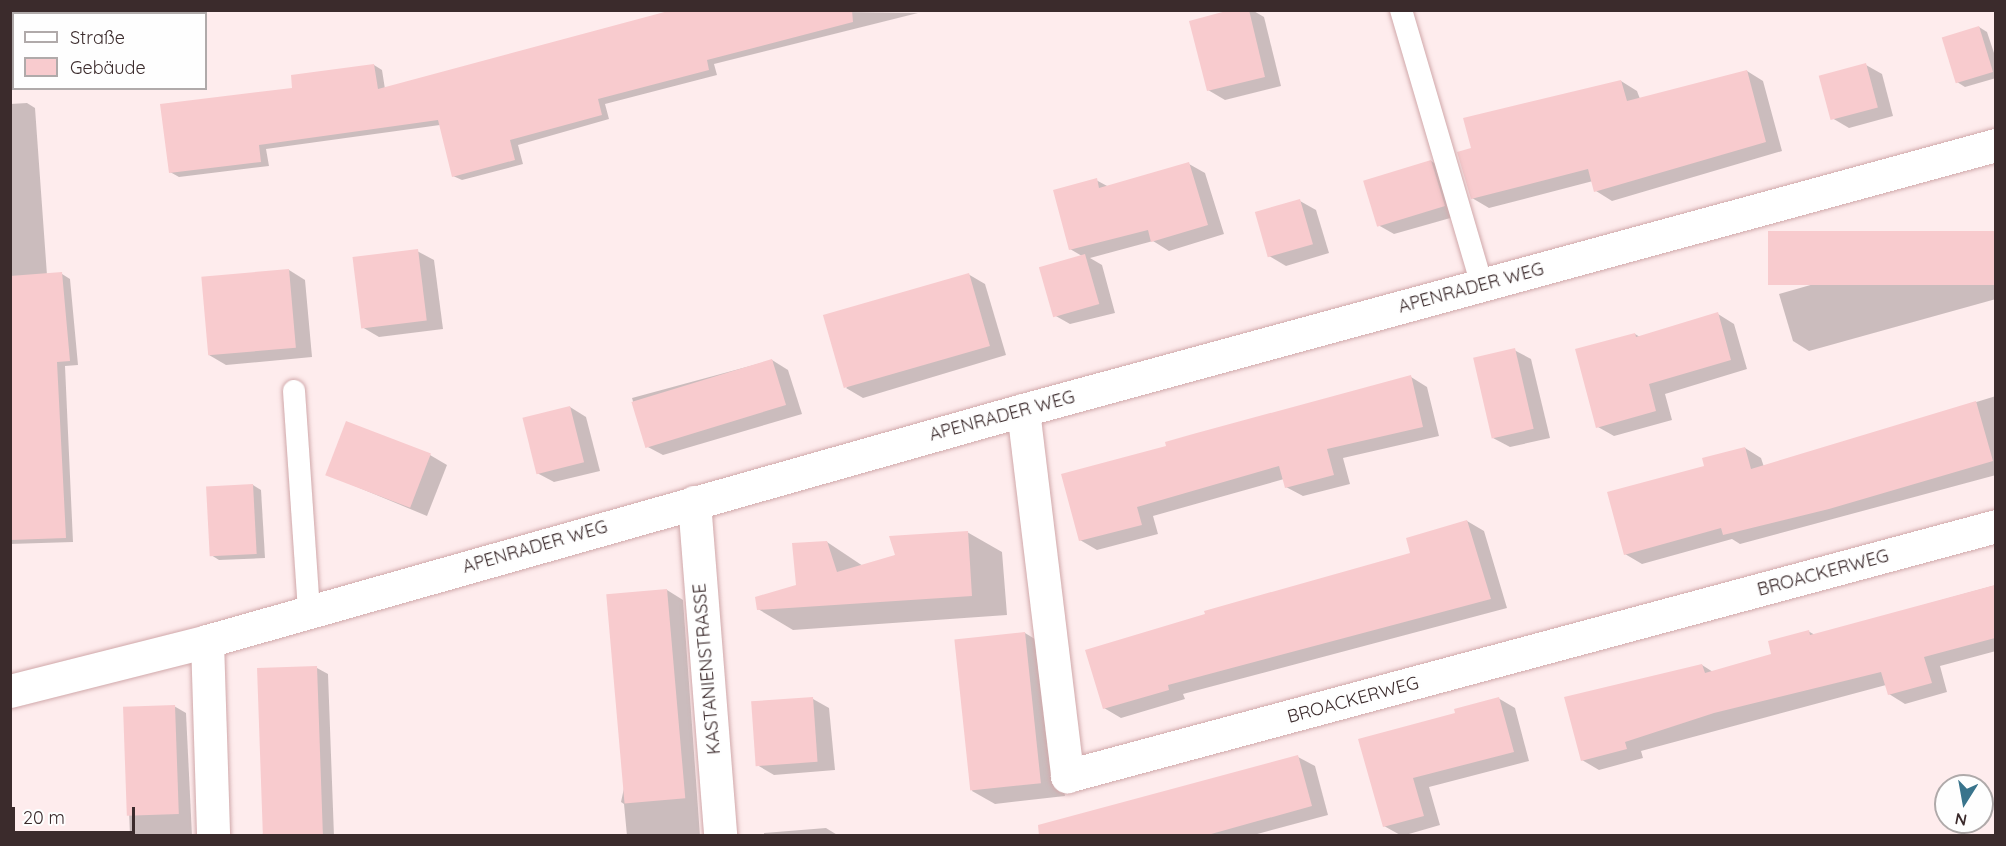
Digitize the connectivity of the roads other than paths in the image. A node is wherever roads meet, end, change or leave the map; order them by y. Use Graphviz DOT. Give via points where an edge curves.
graph roads {
  1 [pos="1401,10"];
  2 [pos="1995,145"];
  3 [pos="1482,285"];
  4 [pos="294,391"];
  5 [pos="1023,410"];
  6 [pos="694,502"];
  7 [pos="1995,526"];
  8 [pos="309,612"];
  9 [pos="207,641"];
  10 [pos="10,691"];
  11 [pos="213,836"];
  12 [pos="720,836"];
  1 -- 3 [label="lane"];
  2 -- 3 [label="street, APENRADER WEG"];
  3 -- 5 [label="street, APENRADER WEG"];
  4 -- 8 [label="lane"];
  5 -- 6 [label="street, APENRADER WEG"];
  5 -- 7 [label="street, BROACKERWEG" via="1067,776"];
  6 -- 8 [label="street, APENRADER WEG"];
  6 -- 12 [label="street, KASTANIENSTRASSE"];
  8 -- 9 [label="street, APENRADER WEG"];
  9 -- 10 [label="street, APENRADER WEG"];
  9 -- 11 [label="street"];
}
